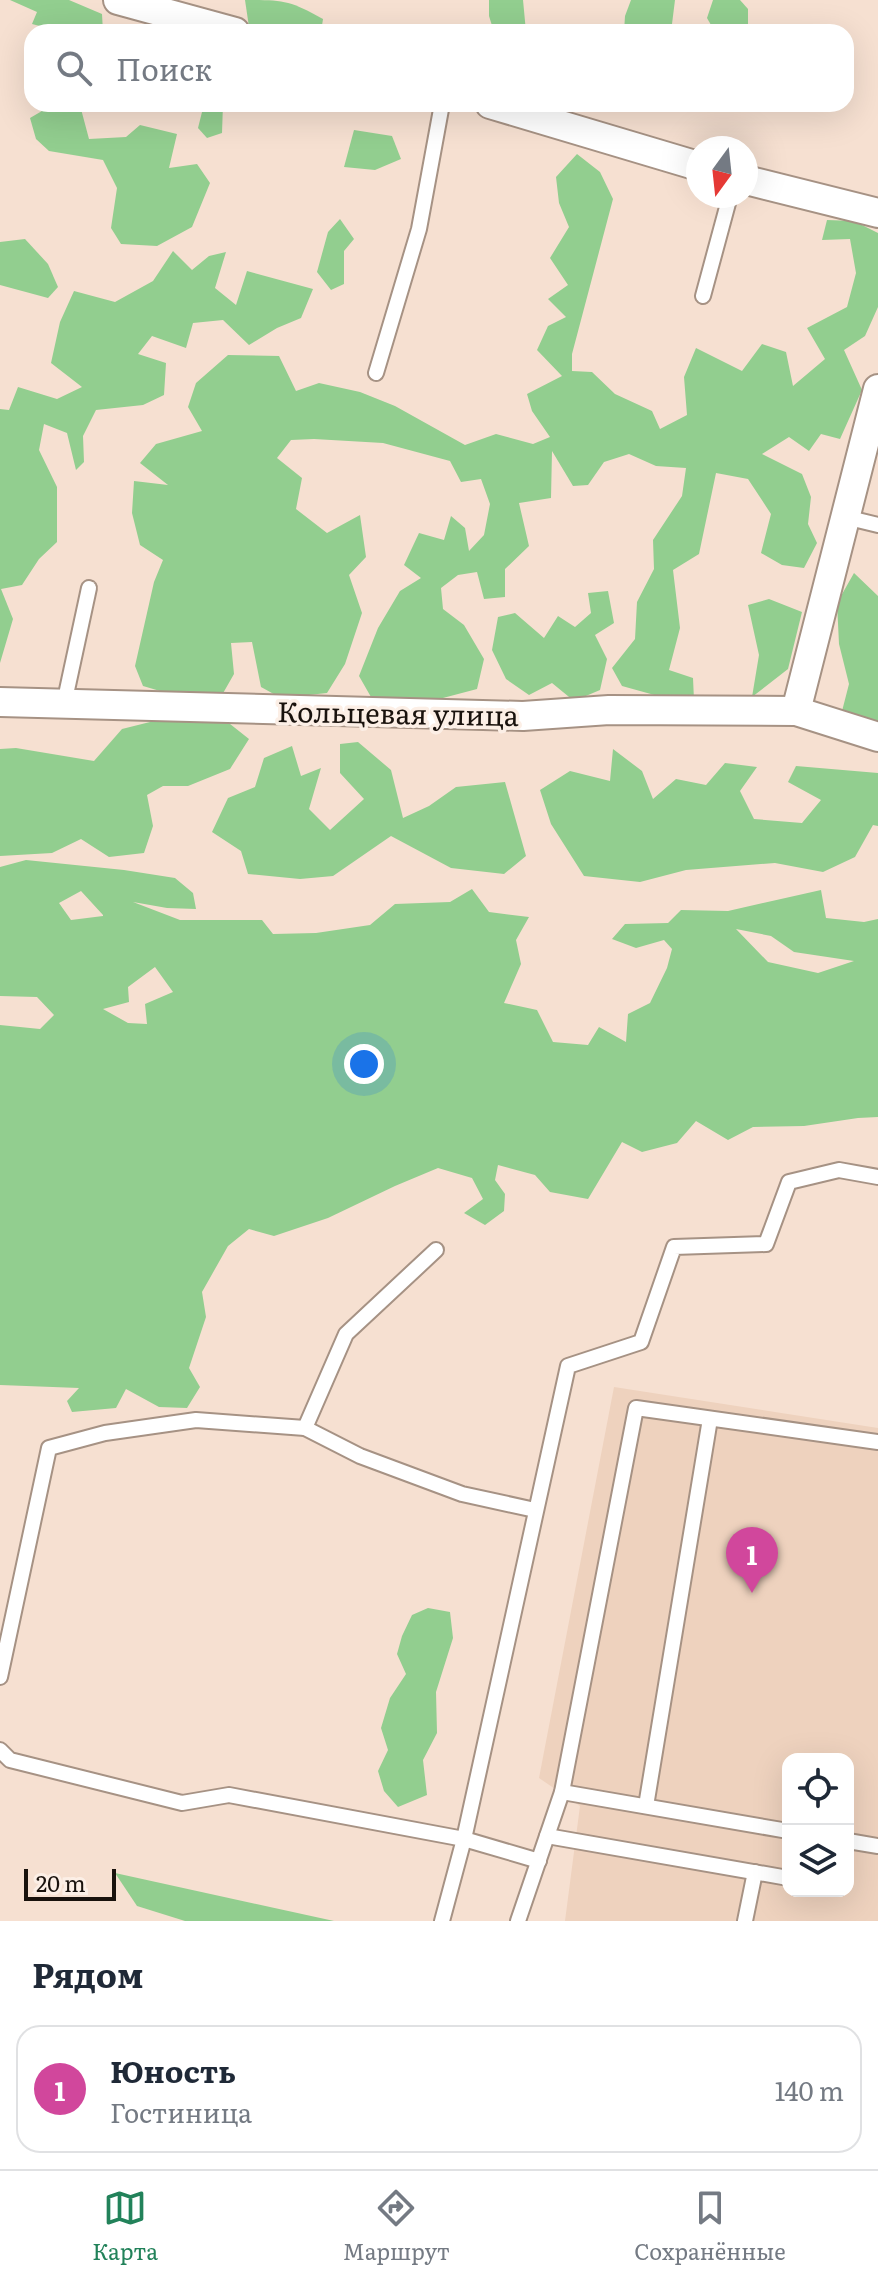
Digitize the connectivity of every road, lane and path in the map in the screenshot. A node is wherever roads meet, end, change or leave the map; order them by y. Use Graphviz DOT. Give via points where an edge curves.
graph roads {
  1 [pos="118,0"];
  2 [pos="206,24"];
  3 [pos="441,112"];
  4 [pos="517,112"];
  5 [pos="686,162"];
  6 [pos="758,183"];
  7 [pos="727,208"];
  8 [pos="878,213"];
  9 [pos="703,296"];
  10 [pos="376,373"];
  11 [pos="878,389"];
  12 [pos="845,517"];
  13 [pos="878,525"];
  14 [pos="89,588"];
  15 [pos="0,702"];
  16 [pos="64,704"];
  17 [pos="796,711"];
  18 [pos="878,737"];
  19 [pos="878,1177"];
  20 [pos="436,1250"];
  21 [pos="710,1419"];
  22 [pos="305,1428"];
  23 [pos="878,1442"];
  24 [pos="535,1510"];
  25 [pos="0,1677"];
  26 [pos="0,1750"];
  27 [pos="562,1792"];
  28 [pos="646,1806"];
  29 [pos="782,1830"];
  30 [pos="547,1836"];
  31 [pos="464,1839"];
  32 [pos="854,1842"];
  33 [pos="878,1846"];
  34 [pos="539,1861"];
  35 [pos="755,1872"];
  36 [pos="782,1877"];
  37 [pos="442,1921"];
  38 [pos="518,1921"];
  39 [pos="745,1921"];
  1 -- 2 [label="street"];
  3 -- 10 [label="lane" via="419,229"];
  4 -- 5 [label="street"];
  6 -- 8 [label="street"];
  7 -- 9 [label="lane"];
  11 -- 12 [label="street"];
  12 -- 13 [label="lane"];
  12 -- 17 [label="street"];
  14 -- 16 [label="lane"];
  15 -- 16 [label="street, Кольцевая улица"];
  16 -- 17 [label="street, Кольцевая улица" via="523,716 609,710"];
  17 -- 18 [label="street, Кольцевая улица"];
  19 -- 24 [label="lane" via="839,1170 789,1182 766,1244 674,1247 641,1342 568,1366"];
  20 -- 22 [label="lane" via="346,1334"];
  21 -- 23 [label="lane"];
  21 -- 27 [label="lane" via="636,1408"];
  21 -- 28 [label="lane"];
  22 -- 24 [label="lane" via="360,1456 462,1494"];
  22 -- 25 [label="lane" via="196,1420 105,1433 49,1448"];
  24 -- 31 [label="lane"];
  26 -- 31 [label="lane" via="10,1760 182,1803 229,1795"];
  27 -- 28 [label="lane"];
  27 -- 30 [label="lane"];
  28 -- 29 [label="lane"];
  30 -- 34 [label="lane"];
  30 -- 35 [label="lane"];
  31 -- 34 [label="lane"];
  31 -- 37 [label="lane"];
  32 -- 33 [label="lane"];
  34 -- 38 [label="lane"];
  35 -- 36 [label="lane"];
  35 -- 39 [label="lane"];
}
